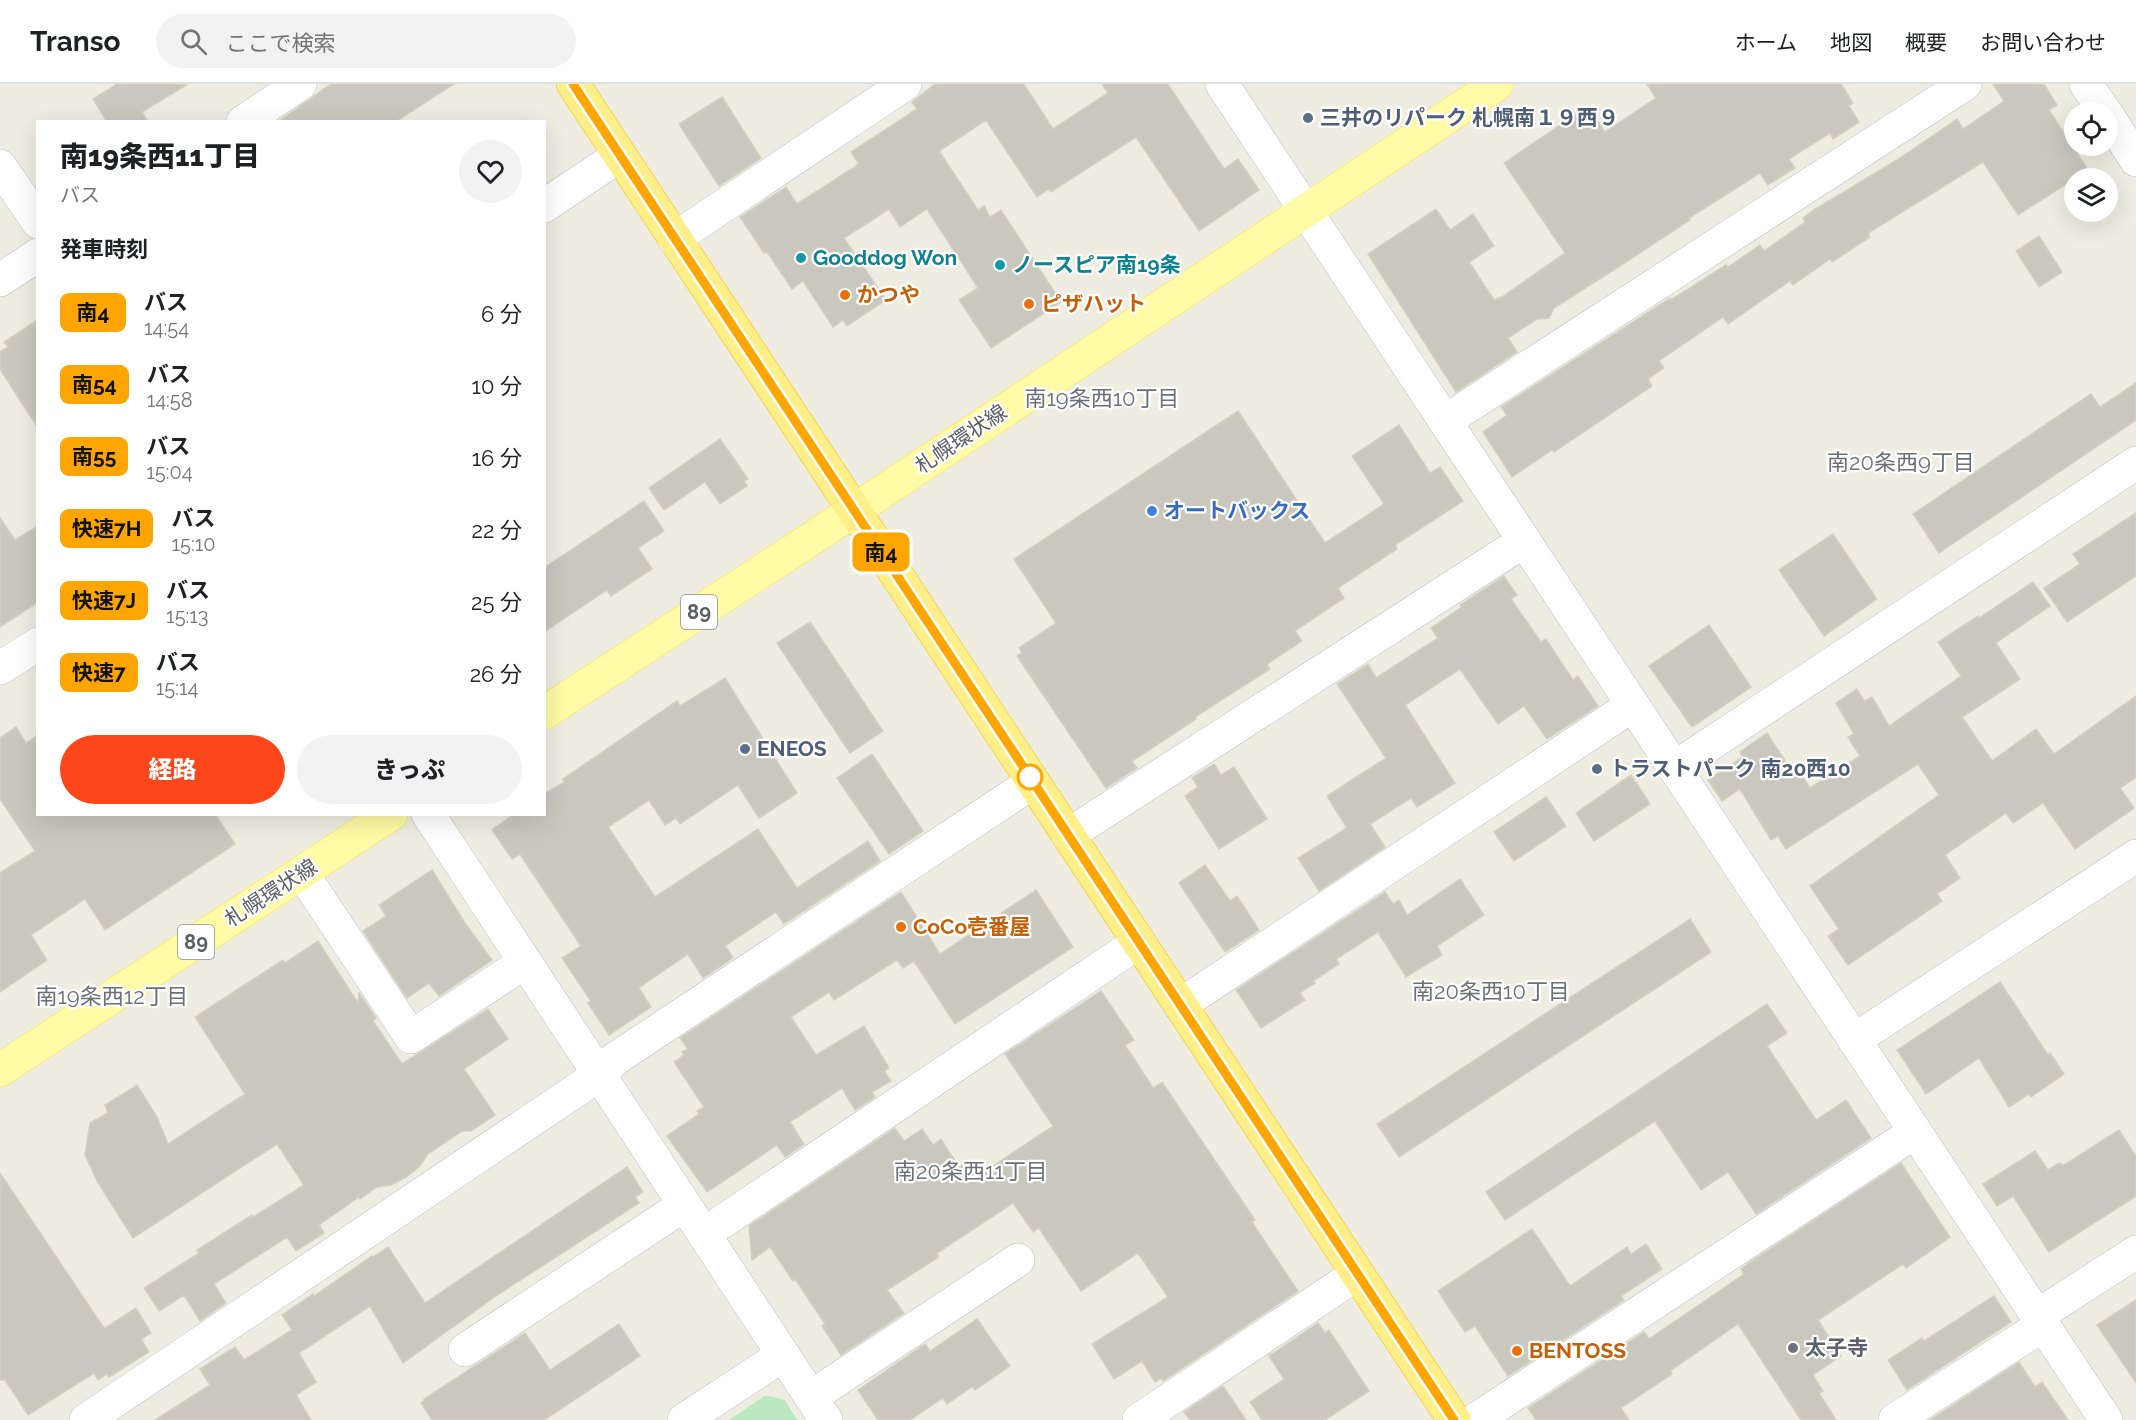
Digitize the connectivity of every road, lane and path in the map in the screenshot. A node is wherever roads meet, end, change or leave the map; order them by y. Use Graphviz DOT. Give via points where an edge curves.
graph roads {
  1 [pos="300,84"];
  2 [pos="573,84"];
  3 [pos="905,84"];
  4 [pos="1222,84"];
  5 [pos="1497,84"];
  6 [pos="1965,84"];
  7 [pos="2102,99"];
  8 [pos="246,120"];
  9 [pos="619,156"];
  10 [pos="2136,160"];
  11 [pos="0,165"];
  12 [pos="546,205"];
  13 [pos="1306,211"];
  14 [pos="36,219"];
  15 [pos="674,238"];
  16 [pos="36,256"];
  17 [pos="0,280"];
  18 [pos="1445,421"];
  19 [pos="2136,463"];
  20 [pos="854,511"];
  21 [pos="1524,541"];
  22 [pos="36,645"];
  23 [pos="0,669"];
  24 [pos="1633,705"];
  25 [pos="546,712"];
  26 [pos="1674,768"];
  27 [pos="1033,782"];
  28 [pos="389,816"];
  29 [pos="429,816"];
  30 [pos="1068,835"];
  31 [pos="2136,856"];
  32 [pos="302,873"];
  33 [pos="1139,942"];
  34 [pos="525,962"];
  35 [pos="1180,1005"];
  36 [pos="1854,1040"];
  37 [pos="0,1070"];
  38 [pos="599,1075"];
  39 [pos="1915,1132"];
  40 [pos="684,1205"];
  41 [pos="704,1234"];
  42 [pos="2136,1252"];
  43 [pos="1018,1260"];
  44 [pos="1357,1274"];
  45 [pos="2040,1321"];
  46 [pos="465,1350"];
  47 [pos="783,1355"];
  48 [pos="818,1409"];
  49 [pos="86,1420"];
  50 [pos="684,1420"];
  51 [pos="1139,1420"];
  52 [pos="1454,1420"];
  53 [pos="1475,1420"];
  54 [pos="1895,1420"];
  55 [pos="2106,1420"];
  1 -- 8 [label="street"];
  2 -- 9 [label="highway"];
  3 -- 15 [label="street"];
  4 -- 13 [label="street"];
  5 -- 13 [label="main road, 札幌環状線 / 89"];
  6 -- 18 [label="street"];
  7 -- 10 [label="street"];
  9 -- 12 [label="street"];
  9 -- 15 [label="highway"];
  11 -- 14 [label="street"];
  13 -- 18 [label="street"];
  13 -- 20 [label="main road, 札幌環状線 / 89"];
  15 -- 20 [label="highway"];
  16 -- 17 [label="street"];
  18 -- 21 [label="street"];
  19 -- 26 [label="street"];
  20 -- 25 [label="main road, 札幌環状線 / 89"];
  20 -- 27 [label="highway"];
  21 -- 24 [label="street"];
  21 -- 30 [label="street"];
  22 -- 23 [label="street"];
  24 -- 26 [label="street"];
  24 -- 35 [label="street"];
  26 -- 36 [label="street"];
  27 -- 30 [label="highway"];
  27 -- 38 [label="street" via="615,1059"];
  28 -- 32 [label="main road, 札幌環状線 / 89"];
  29 -- 34 [label="street"];
  30 -- 33 [label="highway"];
  31 -- 36 [label="street"];
  32 -- 34 [label="street" via="411,1038"];
  32 -- 37 [label="main road, 札幌環状線 / 89"];
  33 -- 35 [label="highway"];
  33 -- 41 [label="street"];
  34 -- 38 [label="street"];
  35 -- 44 [label="highway"];
  36 -- 39 [label="street"];
  38 -- 40 [label="street"];
  38 -- 49 [label="street"];
  39 -- 45 [label="street"];
  39 -- 53 [label="street"];
  40 -- 41 [label="street"];
  40 -- 46 [label="street"];
  41 -- 47 [label="street"];
  42 -- 45 [label="street"];
  43 -- 48 [label="street"];
  44 -- 51 [label="street"];
  44 -- 52 [label="highway"];
  45 -- 54 [label="street"];
  45 -- 55 [label="street"];
  47 -- 48 [label="street"];
  47 -- 50 [label="street"];
}
